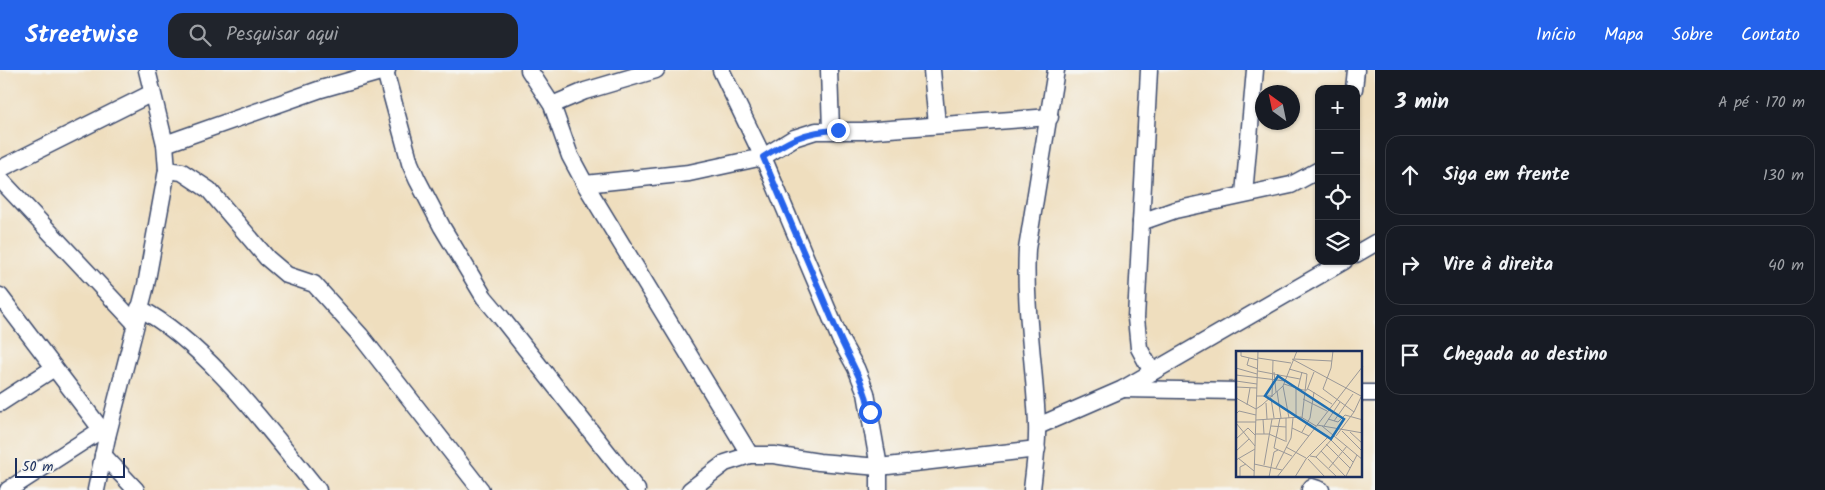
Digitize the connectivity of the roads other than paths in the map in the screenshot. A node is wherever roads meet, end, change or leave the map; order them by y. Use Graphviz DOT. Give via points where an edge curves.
graph roads {
  1 [pos="147,70"];
  2 [pos="386,70"];
  3 [pos="529,70"];
  4 [pos="656,70"];
  5 [pos="721,70"];
  6 [pos="829,70"];
  7 [pos="932,70"];
  8 [pos="1056,70"];
  9 [pos="1149,70"];
  10 [pos="1255,70"];
  11 [pos="1356,70"];
  12 [pos="1354,85"];
  13 [pos="152,93"];
  14 [pos="552,105"];
  15 [pos="1050,117"];
  16 [pos="937,125"];
  17 [pos="832,130"];
  18 [pos="165,144"];
  19 [pos="763,157"];
  20 [pos="0,168"];
  21 [pos="167,170"];
  22 [pos="1315,172"];
  23 [pos="0,179"];
  24 [pos="585,184"];
  25 [pos="1244,194"];
  26 [pos="1141,222"];
  27 [pos="1375,243"];
  28 [pos="1360,252"];
  29 [pos="1337,265"];
  30 [pos="0,296"];
  31 [pos="137,316"];
  32 [pos="54,368"];
  33 [pos="1152,372"];
  34 [pos="1123,390"];
  35 [pos="1236,391"];
  36 [pos="1362,393"];
  37 [pos="1375,393"];
  38 [pos="0,403"];
  39 [pos="1038,426"];
  40 [pos="104,434"];
  41 [pos="1037,449"];
  42 [pos="103,455"];
  43 [pos="750,455"];
  44 [pos="879,467"];
  45 [pos="8,490"];
  46 [pos="96,490"];
  47 [pos="136,490"];
  48 [pos="318,490"];
  49 [pos="481,490"];
  50 [pos="637,490"];
  51 [pos="690,490"];
  52 [pos="879,490"];
  53 [pos="1032,490"];
  1 -- 13 [label="street"];
  2 -- 18 [label="street" via="321,89"];
  2 -- 50 [label="street" via="410,163 442,227 489,305"];
  3 -- 14 [label="street"];
  4 -- 14 [label="street" via="585,91"];
  5 -- 19 [label="street"];
  6 -- 17 [label="street"];
  7 -- 16 [label="street"];
  8 -- 15 [label="street"];
  9 -- 26 [label="street"];
  10 -- 25 [label="street"];
  11 -- 12 [label="street"];
  13 -- 18 [label="street"];
  13 -- 20 [label="street"];
  14 -- 24 [label="street" via="570,156"];
  15 -- 16 [label="street"];
  15 -- 39 [label="street" via="1036,185 1026,277"];
  16 -- 17 [label="street"];
  17 -- 19 [label="street" via="816,130 794,138"];
  18 -- 21 [label="street"];
  19 -- 24 [label="street" via="690,173"];
  19 -- 44 [label="street" via="866,393"];
  21 -- 31 [label="street" via="148,276"];
  21 -- 49 [label="street" via="182,172 210,190 267,258 287,275 314,284 360,335"];
  22 -- 25 [label="street" via="1291,185"];
  23 -- 31 [label="street"];
  24 -- 43 [label="street"];
  25 -- 26 [label="street" via="1175,210"];
  26 -- 33 [label="street" via="1137,338"];
  27 -- 28 [label="street"];
  29 -- 33 [label="street"];
  30 -- 32 [label="street"];
  31 -- 40 [label="street"];
  31 -- 48 [label="street" via="154,316 210,364"];
  32 -- 38 [label="street"];
  32 -- 40 [label="street"];
  33 -- 34 [label="street"];
  34 -- 35 [label="street"];
  34 -- 39 [label="street"];
  36 -- 37 [label="street"];
  39 -- 41 [label="street"];
  40 -- 42 [label="street"];
  40 -- 45 [label="street"];
  41 -- 44 [label="street"];
  41 -- 53 [label="street"];
  42 -- 46 [label="street"];
  42 -- 47 [label="street"];
  43 -- 44 [label="street"];
  43 -- 51 [label="street" via="725,463"];
  44 -- 52 [label="street"];
}
